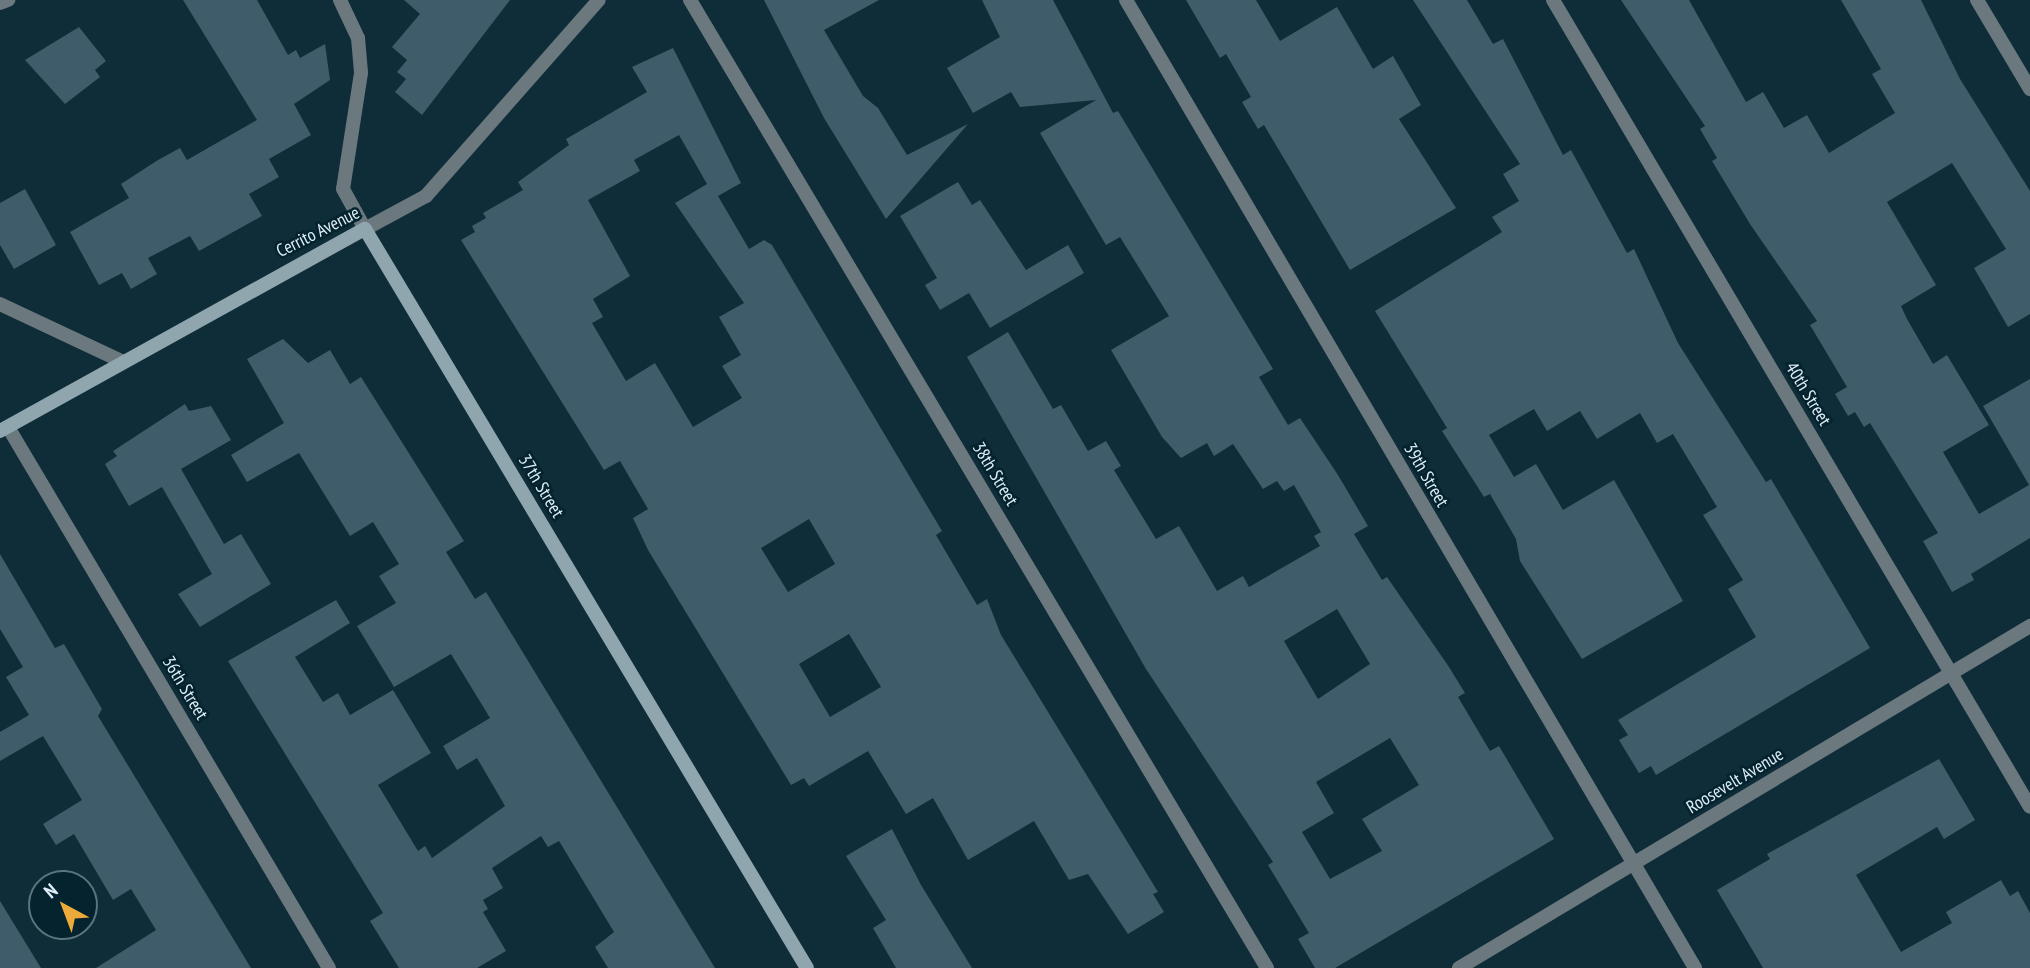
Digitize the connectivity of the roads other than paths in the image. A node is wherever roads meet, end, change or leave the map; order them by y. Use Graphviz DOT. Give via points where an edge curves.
graph roads {
  1 [pos="8,0"];
  2 [pos="340,0"];
  3 [pos="599,0"];
  4 [pos="690,0"];
  5 [pos="1126,0"];
  6 [pos="1553,0"];
  7 [pos="1977,0"];
  8 [pos="0,3"];
  9 [pos="2030,89"];
  10 [pos="365,229"];
  11 [pos="0,304"];
  12 [pos="123,362"];
  13 [pos="4,429"];
  14 [pos="2030,626"];
  15 [pos="1951,673"];
  16 [pos="2030,807"];
  17 [pos="1633,864"];
  18 [pos="329,968"];
  19 [pos="807,968"];
  20 [pos="1267,968"];
  21 [pos="1459,968"];
  22 [pos="1695,968"];
  1 -- 8 [label="street"];
  2 -- 10 [label="street, 37th Street" via="358,38 361,73 343,189"];
  3 -- 10 [label="street, Cerrito Avenue" via="426,196"];
  4 -- 20 [label="street, 38th Street"];
  5 -- 17 [label="street, 39th Street"];
  6 -- 15 [label="street, 40th Street"];
  7 -- 9 [label="street"];
  10 -- 12 [label="street, Cerrito Avenue"];
  10 -- 19 [label="street, 37th Street"];
  11 -- 12 [label="street"];
  12 -- 13 [label="street, Cerrito Avenue"];
  13 -- 18 [label="street, 36th Street"];
  14 -- 15 [label="street, Roosevelt Avenue"];
  15 -- 16 [label="street, 40th Street"];
  15 -- 17 [label="street, Roosevelt Avenue"];
  17 -- 21 [label="street, Roosevelt Avenue"];
  17 -- 22 [label="street, 39th Street"];
}
